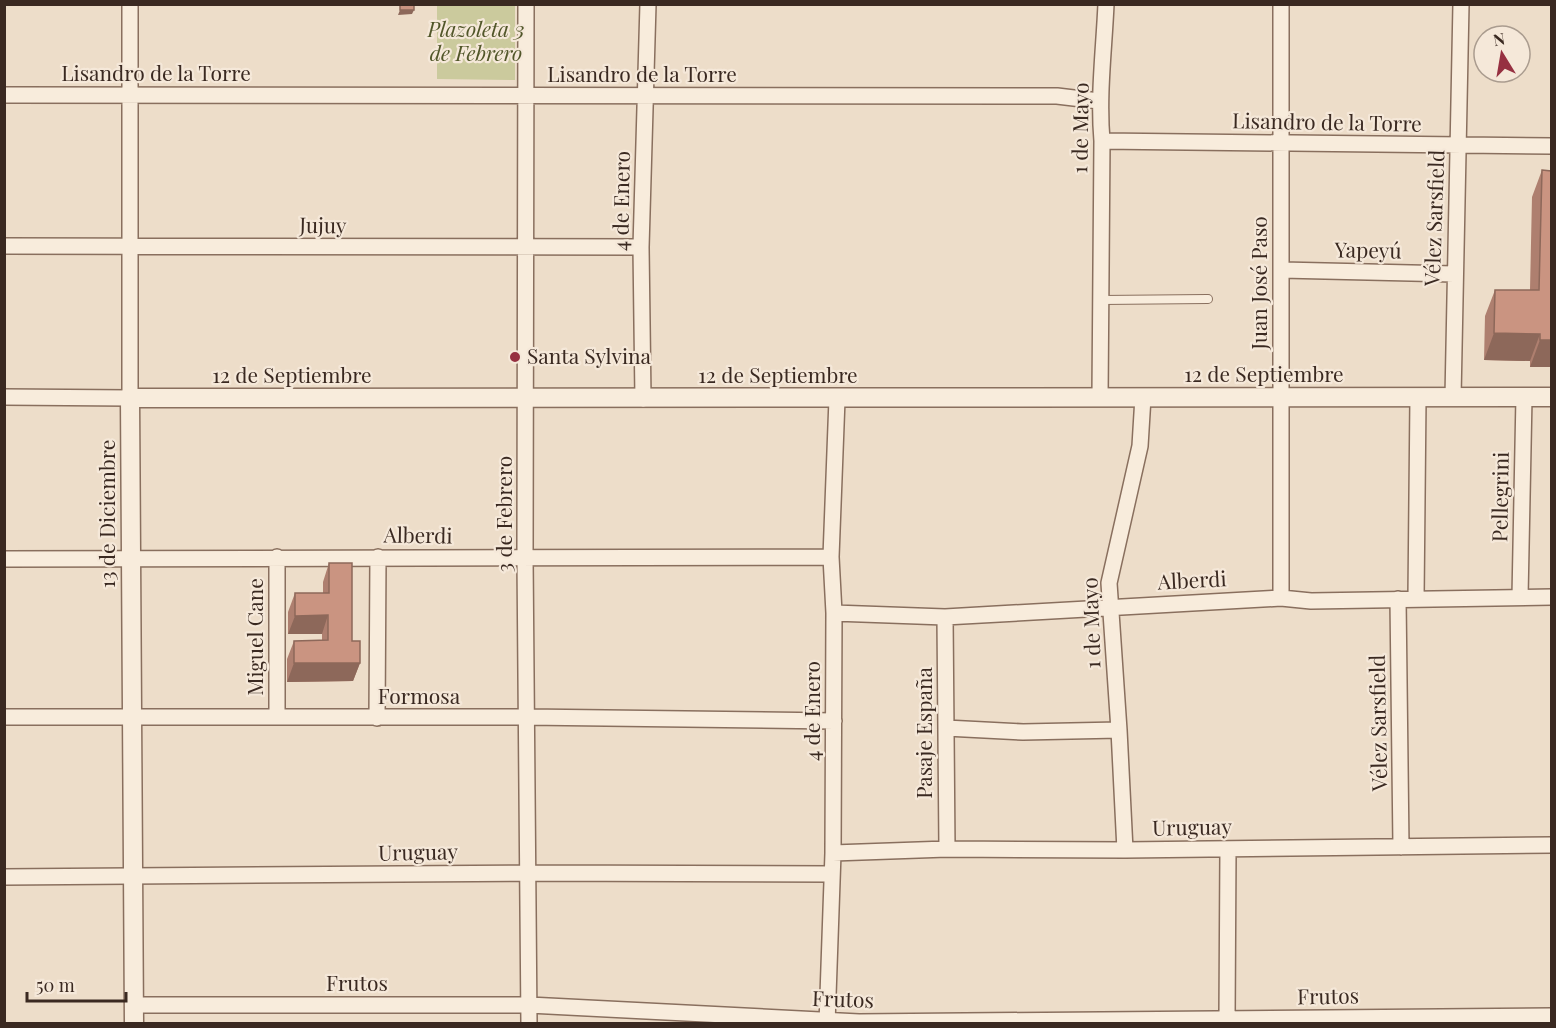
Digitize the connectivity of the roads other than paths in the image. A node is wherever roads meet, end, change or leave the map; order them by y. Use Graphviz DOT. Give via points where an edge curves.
graph roads {
  1 [pos="130,4"];
  2 [pos="526,4"];
  3 [pos="648,4"];
  4 [pos="1106,4"];
  5 [pos="1281,4"];
  6 [pos="1461,4"];
  7 [pos="4,95"];
  8 [pos="130,95"];
  9 [pos="526,95"];
  10 [pos="645,96"];
  11 [pos="1099,101"];
  12 [pos="1102,141"];
  13 [pos="1280,143"];
  14 [pos="1458,145"];
  15 [pos="1551,146"];
  16 [pos="129,245"];
  17 [pos="4,246"];
  18 [pos="641,248"];
  19 [pos="525,249"];
  20 [pos="1282,270"];
  21 [pos="1454,274"];
  22 [pos="1208,299"];
  23 [pos="1101,300"];
  24 [pos="4,397"];
  25 [pos="1100,397"];
  26 [pos="1143,397"];
  27 [pos="1281,397"];
  28 [pos="1453,397"];
  29 [pos="1524,397"];
  30 [pos="1551,397"];
  31 [pos="129,398"];
  32 [pos="1418,398"];
  33 [pos="526,399"];
  34 [pos="643,399"];
  35 [pos="837,399"];
  36 [pos="277,557"];
  37 [pos="378,557"];
  38 [pos="831,557"];
  39 [pos="525,558"];
  40 [pos="4,559"];
  41 [pos="131,559"];
  42 [pos="1520,597"];
  43 [pos="1551,597"];
  44 [pos="1281,598"];
  45 [pos="1416,598"];
  46 [pos="1398,599"];
  47 [pos="1110,607"];
  48 [pos="834,613"];
  49 [pos="945,617"];
  50 [pos="4,717"];
  51 [pos="131,717"];
  52 [pos="277,717"];
  53 [pos="527,717"];
  54 [pos="377,718"];
  55 [pos="834,721"];
  56 [pos="946,728"];
  57 [pos="1119,730"];
  58 [pos="1551,845"];
  59 [pos="1401,847"];
  60 [pos="946,849"];
  61 [pos="1228,849"];
  62 [pos="1125,850"];
  63 [pos="833,853"];
  64 [pos="527,873"];
  65 [pos="831,874"];
  66 [pos="131,876"];
  67 [pos="4,877"];
  68 [pos="134,1005"];
  69 [pos="529,1005"];
  70 [pos="1551,1016"];
  71 [pos="1227,1019"];
  72 [pos="827,1022"];
  73 [pos="1126,1022"];
  74 [pos="134,1023"];
  75 [pos="529,1023"];
  1 -- 8 [label="street, 13 de Diciembre"];
  2 -- 9 [label="street, 3 de Febrero"];
  3 -- 10 [label="street, 4 de Enero"];
  4 -- 11 [label="street, 1 de Mayo"];
  5 -- 13 [label="street, Juan José Paso"];
  6 -- 14 [label="street, Vélez Sarsfield"];
  7 -- 8 [label="street, Lisandro de la Torre"];
  8 -- 9 [label="street, Lisandro de la Torre"];
  8 -- 16 [label="street, 13 de Diciembre"];
  9 -- 10 [label="street, Lisandro de la Torre"];
  9 -- 19 [label="street, 3 de Febrero"];
  10 -- 11 [label="street, Lisandro de la Torre" via="1057,96"];
  10 -- 18 [label="street, 4 de Enero"];
  11 -- 12 [label="street, 1 de Mayo"];
  12 -- 13 [label="street, Lisandro de la Torre"];
  12 -- 23 [label="street, 1 de Mayo"];
  13 -- 14 [label="street, Lisandro de la Torre"];
  13 -- 20 [label="street, Juan José Paso"];
  14 -- 15 [label="street, Lisandro de la Torre"];
  14 -- 21 [label="street, Vélez Sarsfield"];
  16 -- 17 [label="street, Jujuy"];
  16 -- 19 [label="street, Jujuy"];
  16 -- 31 [label="street, 13 de Diciembre"];
  18 -- 19 [label="street, Jujuy"];
  18 -- 34 [label="street, 4 de Enero"];
  19 -- 33 [label="street, 3 de Febrero"];
  20 -- 21 [label="street, Yapeyú"];
  20 -- 27 [label="street, Juan José Paso"];
  21 -- 28 [label="street, Vélez Sarsfield"];
  22 -- 23 [label="lane"];
  23 -- 25 [label="street, 1 de Mayo"];
  24 -- 31 [label="street, 12 de Septiembre"];
  25 -- 26 [label="street, 12 de Septiembre"];
  25 -- 35 [label="street, 12 de Septiembre"];
  26 -- 27 [label="street, 12 de Septiembre"];
  26 -- 47 [label="street, 1 de Mayo" via="1140,446 1110,572"];
  27 -- 32 [label="street, 12 de Septiembre"];
  27 -- 44 [label="street, Juan José Paso"];
  28 -- 29 [label="street, 12 de Septiembre"];
  28 -- 32 [label="street, 12 de Septiembre"];
  29 -- 30 [label="street, 12 de Septiembre"];
  29 -- 42 [label="street, Pellegrini"];
  31 -- 33 [label="street, 12 de Septiembre"];
  31 -- 41 [label="street, 13 de Diciembre"];
  32 -- 45 [label="street"];
  33 -- 34 [label="street, 12 de Septiembre"];
  33 -- 39 [label="street, 3 de Febrero"];
  34 -- 35 [label="street, 12 de Septiembre"];
  35 -- 38 [label="street, 4 de Enero"];
  36 -- 37 [label="street, Alberdi"];
  36 -- 41 [label="street, Alberdi"];
  36 -- 52 [label="street, Miguel Cane"];
  37 -- 39 [label="street, Alberdi"];
  37 -- 54 [label="street"];
  38 -- 39 [label="street, Alberdi"];
  38 -- 48 [label="street, 4 de Enero"];
  39 -- 53 [label="street, 3 de Febrero"];
  40 -- 41 [label="street, Alberdi"];
  41 -- 51 [label="street, 13 de Diciembre"];
  42 -- 43 [label="street, Alberdi"];
  42 -- 45 [label="street, Alberdi"];
  44 -- 46 [label="street, Alberdi"];
  44 -- 47 [label="street, Alberdi"];
  45 -- 46 [label="street, Alberdi"];
  46 -- 59 [label="street, Vélez Sarsfield"];
  47 -- 49 [label="street, Alberdi"];
  47 -- 57 [label="street, 1 de Mayo"];
  48 -- 49 [label="street, Alberdi"];
  48 -- 55 [label="street, 4 de Enero"];
  49 -- 56 [label="street, Pasaje España"];
  50 -- 51 [label="street, Formosa"];
  51 -- 52 [label="street, Formosa"];
  51 -- 66 [label="street, 13 de Diciembre"];
  52 -- 54 [label="street, Formosa"];
  53 -- 54 [label="street, Formosa"];
  53 -- 55 [label="street, Formosa"];
  53 -- 64 [label="street, 3 de Febrero"];
  55 -- 63 [label="street, 4 de Enero"];
  56 -- 57 [label="street" via="1023,732"];
  56 -- 60 [label="street, Pasaje España"];
  57 -- 62 [label="street, 1 de Mayo"];
  58 -- 59 [label="street, Uruguay"];
  59 -- 61 [label="street, Uruguay"];
  60 -- 62 [label="street, Uruguay"];
  60 -- 63 [label="street, Uruguay"];
  61 -- 62 [label="street, Uruguay"];
  61 -- 71 [label="street"];
  63 -- 65 [label="street, 4 de Enero"];
  64 -- 65 [label="street, Uruguay"];
  64 -- 66 [label="street, Uruguay"];
  64 -- 69 [label="street, 3 de Febrero"];
  65 -- 72 [label="street, 4 de Enero"];
  66 -- 67 [label="street, Uruguay"];
  66 -- 68 [label="street, 13 de Diciembre"];
  68 -- 69 [label="street, Frutos"];
  68 -- 74 [label="street, 13 de Diciembre"];
  69 -- 72 [label="street, Frutos"];
  69 -- 75 [label="street, 3 de Febrero"];
  70 -- 71 [label="street, Frutos"];
  71 -- 73 [label="street, Frutos"];
  72 -- 73 [label="street, Frutos"];
}
